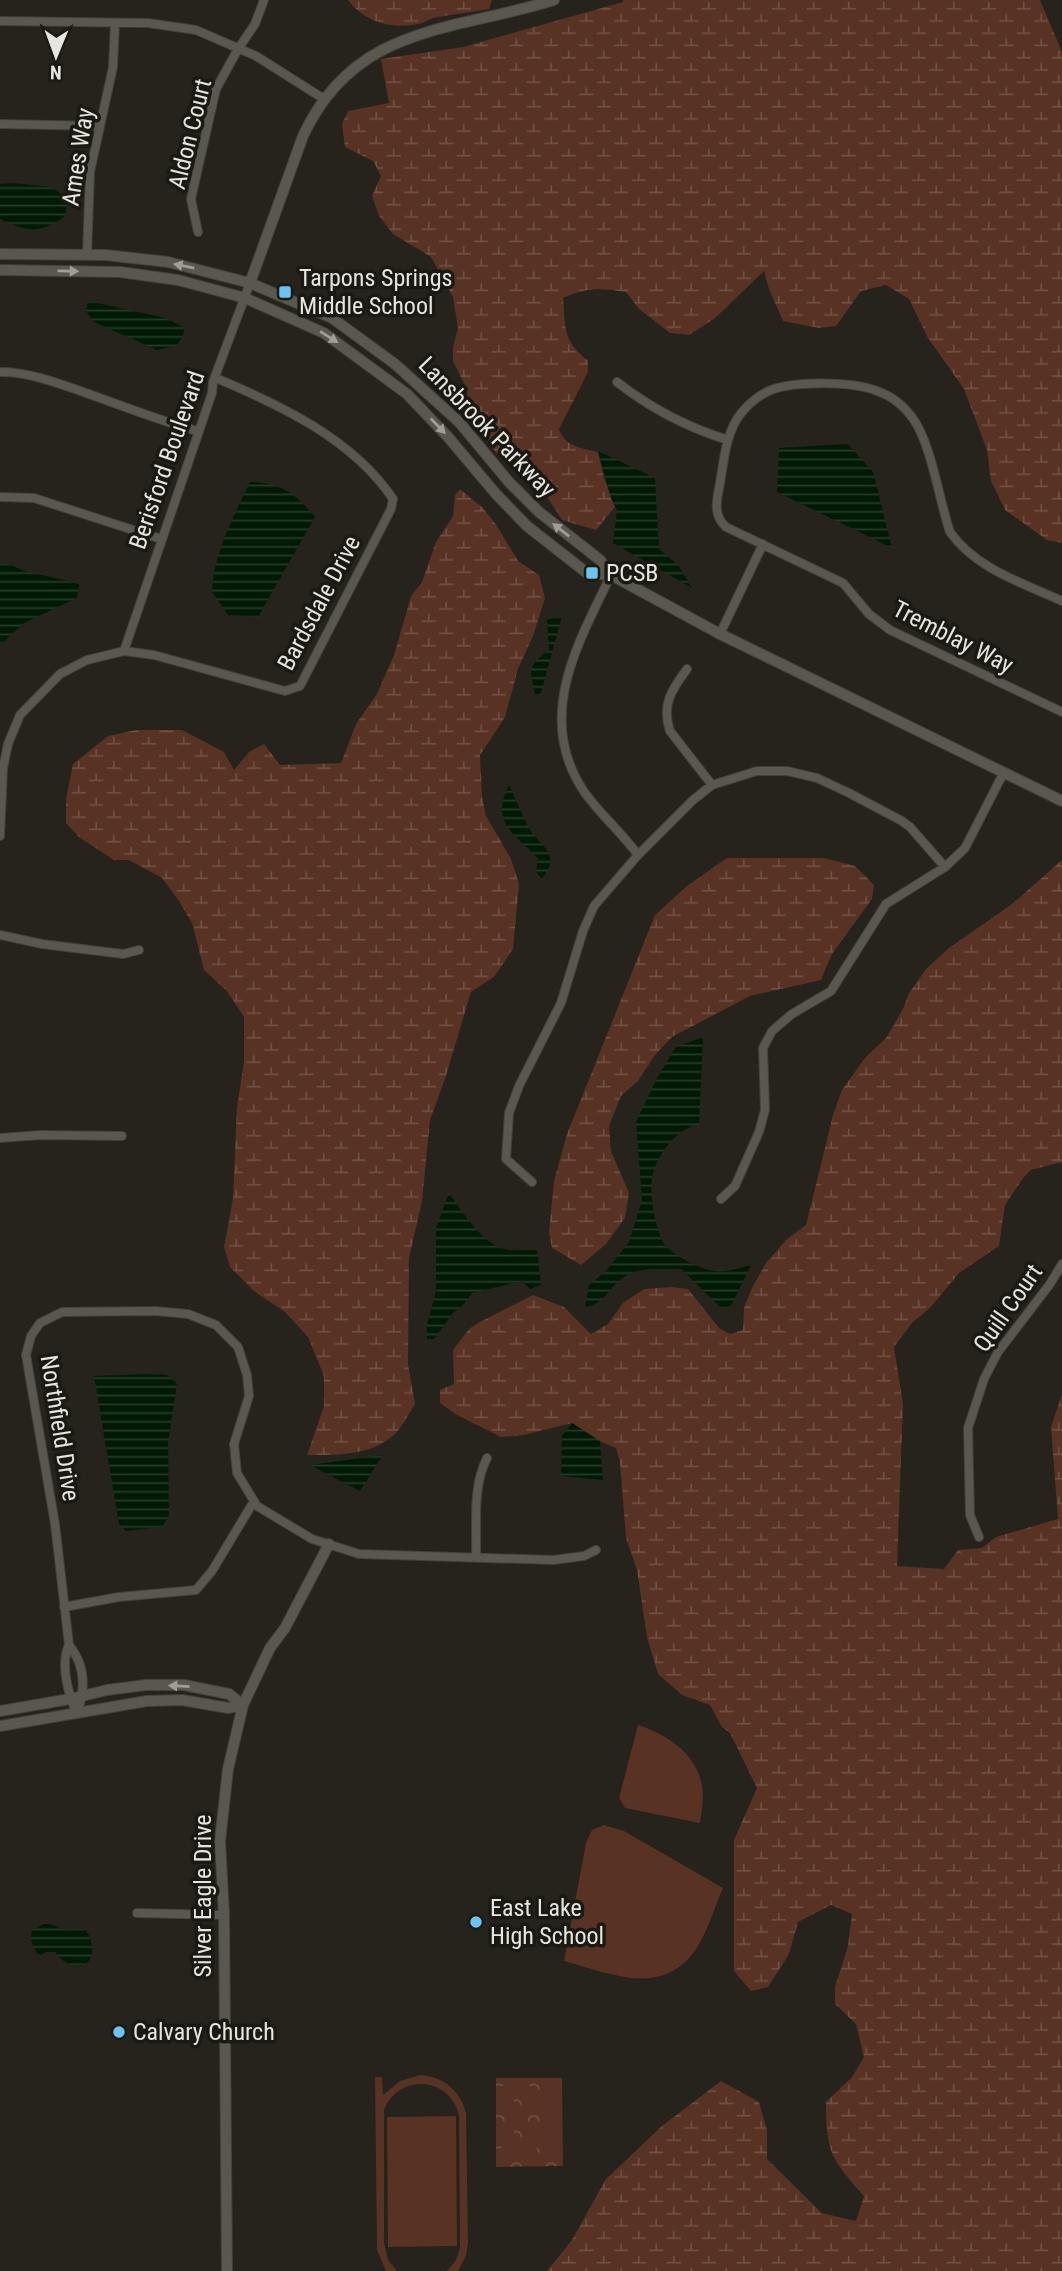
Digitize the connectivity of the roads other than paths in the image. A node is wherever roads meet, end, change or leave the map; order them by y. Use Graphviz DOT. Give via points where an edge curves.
graph roads {
  1 [pos="264,0"];
  2 [pos="554,0"];
  3 [pos="0,21"];
  4 [pos="115,23"];
  5 [pos="237,49"];
  6 [pos="324,99"];
  7 [pos="0,124"];
  8 [pos="100,126"];
  9 [pos="198,232"];
  10 [pos="0,254"];
  11 [pos="87,255"];
  12 [pos="0,270"];
  13 [pos="250,283"];
  14 [pos="244,298"];
  15 [pos="0,372"];
  16 [pos="216,378"];
  17 [pos="617,382"];
  18 [pos="197,431"];
  19 [pos="728,440"];
  20 [pos="0,497"];
  21 [pos="160,539"];
  22 [pos="763,544"];
  23 [pos="611,575"];
  24 [pos="1062,601"];
  25 [pos="720,634"];
  26 [pos="124,650"];
  27 [pos="687,669"];
  28 [pos="1062,712"];
  29 [pos="1004,772"];
  30 [pos="712,785"];
  31 [pos="1062,801"];
  32 [pos="0,818"];
  33 [pos="0,836"];
  34 [pos="638,855"];
  35 [pos="945,867"];
  36 [pos="0,935"];
  37 [pos="139,950"];
  38 [pos="122,1136"];
  39 [pos="0,1138"];
  40 [pos="532,1182"];
  41 [pos="721,1199"];
  42 [pos="1062,1264"];
  43 [pos="487,1458"];
  44 [pos="254,1501"];
  45 [pos="979,1537"];
  46 [pos="329,1544"];
  47 [pos="596,1550"];
  48 [pos="476,1557"];
  49 [pos="64,1607"];
  50 [pos="69,1645"];
  51 [pos="83,1696"];
  52 [pos="70,1699"];
  53 [pos="243,1705"];
  54 [pos="0,1711"];
  55 [pos="77,1713"];
  56 [pos="0,1726"];
  57 [pos="138,1913"];
  58 [pos="224,1915"];
  59 [pos="227,2271"];
  1 -- 5 [label="street, Aldon Court" via="255,24"];
  2 -- 6 [label="street" via="399,40 358,64"];
  3 -- 4 [label="street"];
  4 -- 5 [label="street" via="196,30"];
  4 -- 8 [label="street, Ames Way" via="113,67"];
  5 -- 6 [label="street"];
  5 -- 9 [label="street, Aldon Court" via="216,89 191,199"];
  6 -- 13 [label="street" via="303,136"];
  7 -- 8 [label="street"];
  8 -- 11 [label="street, Ames Way" via="90,172"];
  10 -- 11 [label="street, Lansbrook Parkway"];
  13 -- 11 [label="street, Lansbrook Parkway, one-way" via="168,262"];
  12 -- 14 [label="street, one-way" via="149,275"];
  13 -- 14 [label="street, Berisford Boulevard"];
  23 -- 13 [label="street, Lansbrook Parkway, one-way" via="600,560 539,512 459,422 395,364 332,318"];
  14 -- 16 [label="street, Berisford Boulevard"];
  14 -- 23 [label="street, Lansbrook Parkway, one-way" via="324,332 389,379 527,526 587,572"];
  15 -- 18 [label="street" via="54,381"];
  16 -- 18 [label="street, Berisford Boulevard"];
  16 -- 26 [label="street, Bardsdale Drive" via="310,423 361,463 393,499 391,509 300,686 285,691"];
  17 -- 19 [label="street" via="705,433"];
  18 -- 21 [label="street, Berisford Boulevard"];
  19 -- 22 [label="street, Tremblay Way" via="717,516 726,527"];
  19 -- 24 [label="street" via="743,411 770,390 839,384 883,393 904,409 922,434 950,532 958,544 986,565"];
  20 -- 21 [label="street" via="34,498"];
  21 -- 26 [label="street, Berisford Boulevard"];
  22 -- 25 [label="street"];
  22 -- 28 [label="street, Tremblay Way" via="843,583 869,614 890,630"];
  23 -- 25 [label="street, Lansbrook Parkway"];
  23 -- 34 [label="street" via="573,655 561,725 570,765 585,793"];
  25 -- 29 [label="street, Lansbrook Parkway"];
  26 -- 32 [label="street, Bardsdale Drive" via="87,660 60,674 20,715 3,768"];
  27 -- 30 [label="street" via="668,702 667,723"];
  29 -- 31 [label="street, Lansbrook Parkway"];
  29 -- 35 [label="street" via="965,848"];
  30 -- 34 [label="street"];
  30 -- 35 [label="street" via="757,771 809,776 902,821"];
  32 -- 33 [label="street, Bardsdale Drive"];
  34 -- 40 [label="street" via="594,906 561,1003 509,1113 506,1158"];
  35 -- 41 [label="street" via="886,904 831,991 772,1031 764,1048 765,1110 760,1132 735,1186"];
  36 -- 37 [label="street" via="123,954"];
  38 -- 39 [label="street"];
  42 -- 45 [label="street, Quill Court" via="998,1352 968,1428 970,1514"];
  43 -- 48 [label="street" via="478,1486"];
  44 -- 46 [label="street, Northfield Drive" via="313,1539"];
  44 -- 49 [label="street" via="196,1590"];
  44 -- 49 [label="street, Northfield Drive" via="237,1473 234,1444 248,1396 247,1376 238,1347 216,1325 188,1314 96,1310 62,1312 40,1323 26,1355"];
  46 -- 48 [label="street, Northfield Drive" via="359,1554"];
  46 -- 53 [label="street, Silver Eagle Drive"];
  47 -- 48 [label="street, Northfield Drive" via="552,1560"];
  49 -- 50 [label="street, Northfield Drive"];
  50 -- 51 [label="street, Northfield Drive" via="78,1657"];
  50 -- 52 [label="street, Northfield Drive" via="64,1655"];
  51 -- 52 [label="street"];
  53 -- 51 [label="street, one-way" via="229,1694 184,1685 146,1685"];
  51 -- 55 [label="street, Northfield Drive"];
  52 -- 54 [label="street"];
  52 -- 55 [label="street, Northfield Drive"];
  53 -- 55 [label="street" via="228,1708 182,1700 147,1701"];
  53 -- 58 [label="street, Silver Eagle Drive" via="228,1769 220,1841"];
  55 -- 56 [label="street"];
  57 -- 58 [label="street"];
  58 -- 59 [label="street, Silver Eagle Drive"];
}
